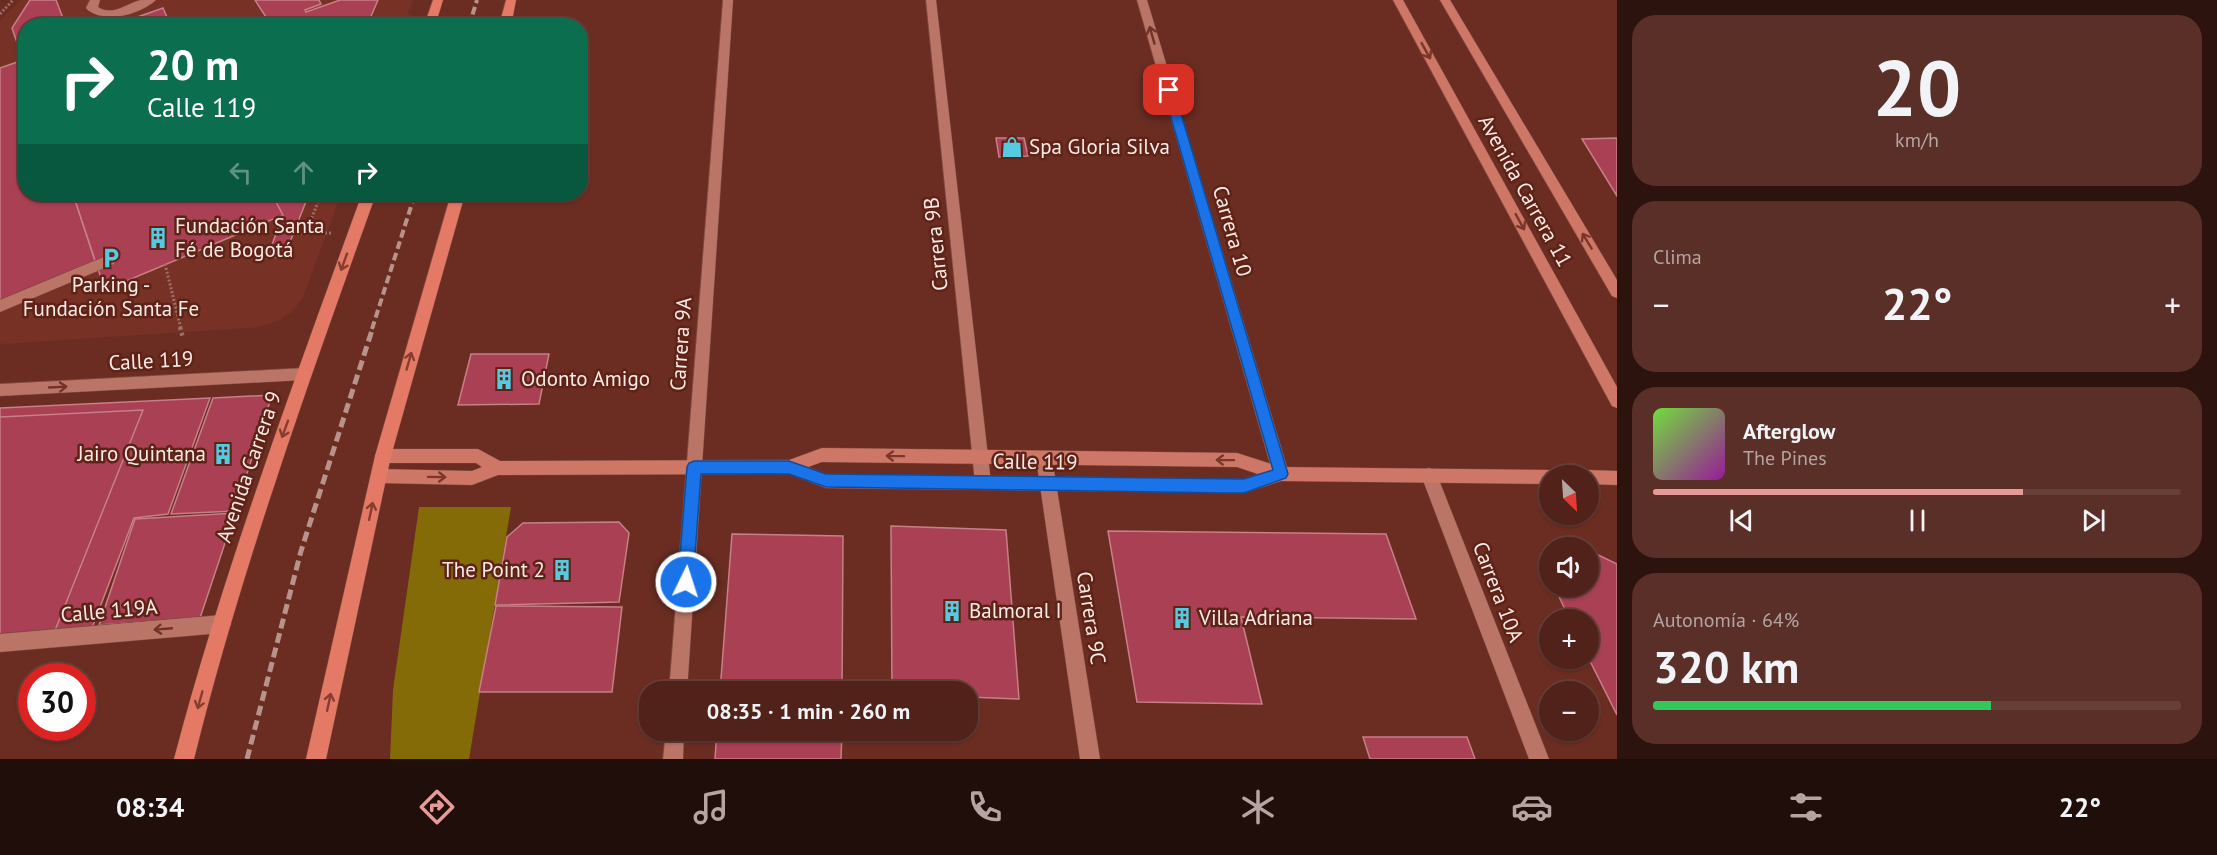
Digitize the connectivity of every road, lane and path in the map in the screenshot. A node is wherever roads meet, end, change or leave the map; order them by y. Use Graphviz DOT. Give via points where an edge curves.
graph roads {
  1 [pos="14,0"];
  2 [pos="95,0"];
  3 [pos="151,0"];
  4 [pos="438,0"];
  5 [pos="511,0"];
  6 [pos="728,0"];
  7 [pos="931,0"];
  8 [pos="1142,0"];
  9 [pos="1398,0"];
  10 [pos="1445,0"];
  11 [pos="0,14"];
  12 [pos="414,15"];
  13 [pos="407,18"];
  14 [pos="432,18"];
  15 [pos="506,18"];
  16 [pos="318,201"];
  17 [pos="366,201"];
  18 [pos="456,201"];
  19 [pos="335,232"];
  20 [pos="306,233"];
  21 [pos="293,234"];
  22 [pos="109,260"];
  23 [pos="165,264"];
  24 [pos="1617,291"];
  25 [pos="0,306"];
  26 [pos="183,339"];
  27 [pos="304,374"];
  28 [pos="0,390"];
  29 [pos="1617,401"];
  30 [pos="383,456"];
  31 [pos="981,457"];
  32 [pos="1044,458"];
  33 [pos="694,467"];
  34 [pos="789,467"];
  35 [pos="498,468"];
  36 [pos="1281,474"];
  37 [pos="379,476"];
  38 [pos="1429,476"];
  39 [pos="1539,477"];
  40 [pos="1599,477"];
  41 [pos="1617,478"];
  42 [pos="983,483"];
  43 [pos="1048,484"];
  44 [pos="222,624"];
  45 [pos="0,643"];
  46 [pos="679,681"];
  47 [pos="674,741"];
  48 [pos="184,759"];
  49 [pos="316,759"];
  50 [pos="673,759"];
  51 [pos="1090,759"];
  52 [pos="1539,759"];
  1 -- 11 [label="path"];
  2 -- 3 [label="street" via="92,8 107,14"];
  4 -- 14 [label="main road"];
  5 -- 15 [label="main road"];
  6 -- 33 [label="street, Carrera 9A"];
  7 -- 31 [label="street, Carrera 9B"];
  36 -- 8 [label="street, Carrera 10, one-way"];
  9 -- 29 [label="street, Avenida Carrera 11, one-way"];
  24 -- 10 [label="street, Avenida Carrera 11, one-way"];
  12 -- 13 [label="path"];
  16 -- 20 [label="path"];
  17 -- 27 [label="main road, Avenida Carrera 9, one-way"];
  30 -- 18 [label="main road, one-way"];
  19 -- 20 [label="path"];
  20 -- 21 [label="path"];
  22 -- 25 [label="street"];
  23 -- 26 [label="path"];
  28 -- 27 [label="street, Calle 119, one-way"];
  27 -- 44 [label="main road, Avenida Carrera 9, one-way"];
  30 -- 35 [label="street, Calle 119" via="478,456"];
  30 -- 37 [label="main road"];
  31 -- 32 [label="street, Calle 119"];
  31 -- 34 [label="street, Calle 119, one-way" via="822,455"];
  31 -- 42 [label="street, Carrera 9B"];
  36 -- 32 [label="street, Calle 119, one-way" via="1237,460"];
  32 -- 43 [label="street, Carrera 9C"];
  33 -- 34 [label="street, Calle 119"];
  33 -- 35 [label="street, Calle 119"];
  33 -- 46 [label="street, Carrera 9A"];
  34 -- 42 [label="street, Calle 119" via="826,481"];
  37 -- 35 [label="street, Calle 119, one-way" via="472,478"];
  36 -- 38 [label="street, Calle 119"];
  36 -- 43 [label="street, Calle 119" via="1244,486"];
  49 -- 37 [label="main road, one-way"];
  38 -- 39 [label="street, Calle 119"];
  38 -- 52 [label="street, Carrera 10A"];
  40 -- 41 [label="street"];
  42 -- 43 [label="street, Calle 119"];
  43 -- 51 [label="street, Carrera 9C"];
  44 -- 45 [label="street, Calle 119A, one-way"];
  44 -- 48 [label="main road, Avenida Carrera 9, one-way"];
  47 -- 50 [label="street"];
}
